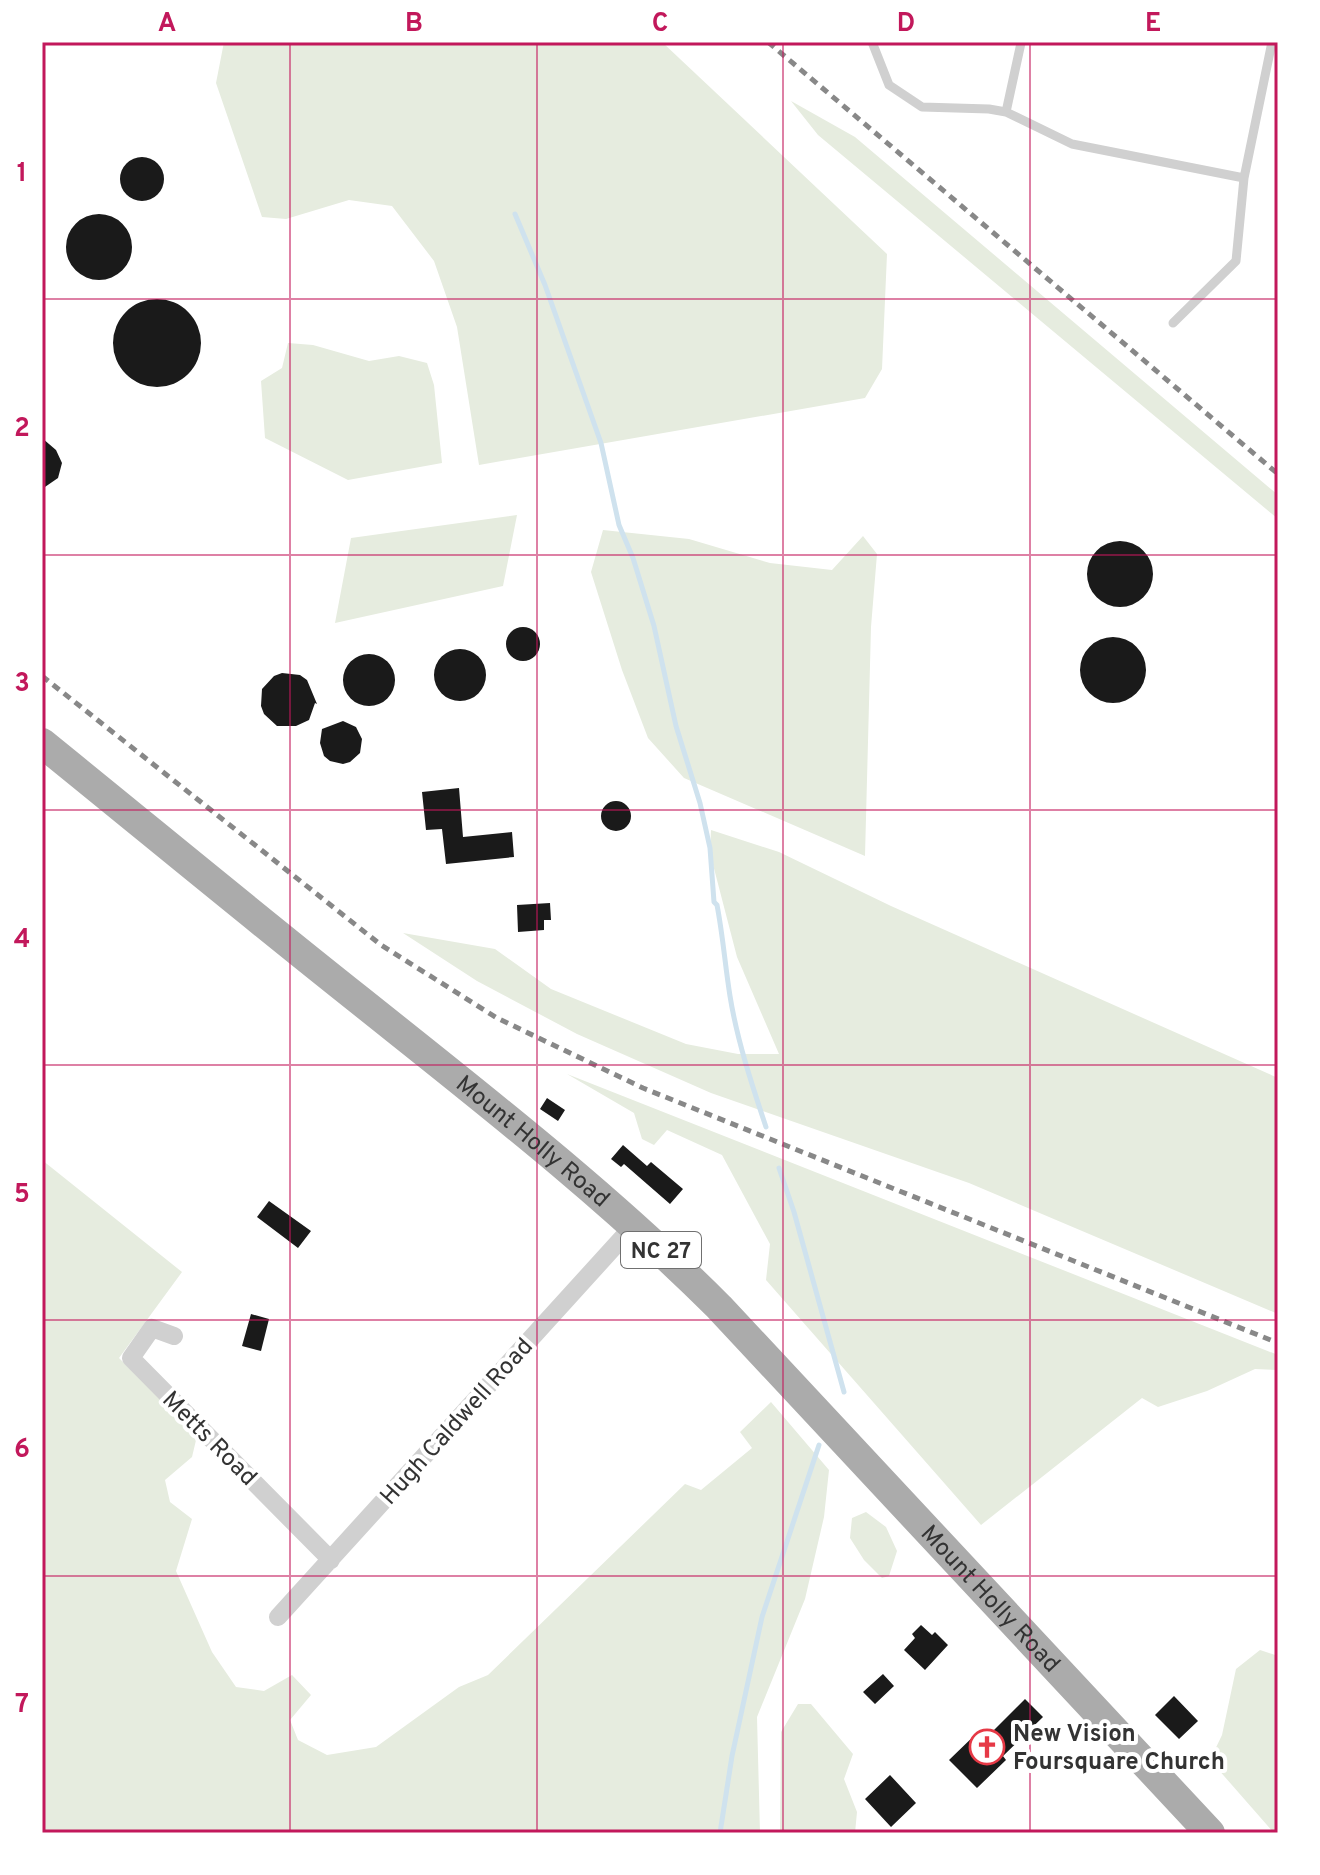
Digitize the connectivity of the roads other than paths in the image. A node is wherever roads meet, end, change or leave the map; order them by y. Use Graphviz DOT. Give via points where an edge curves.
graph roads {
  1 [pos="872,42"];
  2 [pos="1272,42"];
  3 [pos="1021,43"];
  4 [pos="1006,112"];
  5 [pos="1244,178"];
  6 [pos="1173,323"];
  7 [pos="42,743"];
  8 [pos="634,1225"];
  9 [pos="174,1336"];
  10 [pos="331,1560"];
  11 [pos="278,1617"];
  12 [pos="1210,1833"];
  1 -- 4 [label="lane" via="889,85 911,102 935,110"];
  2 -- 5 [label="lane"];
  3 -- 4 [label="lane"];
  4 -- 5 [label="lane" via="1072,144"];
  5 -- 6 [label="lane" via="1236,261"];
  7 -- 8 [label="main road, Mount Holly Road / NC 27"];
  8 -- 10 [label="street, Hugh Caldwell Road"];
  8 -- 12 [label="main road, Mount Holly Road / NC 27" via="730,1319"];
  9 -- 10 [label="street, Metts Road" via="152,1328 131,1358"];
  10 -- 11 [label="street, Hugh Caldwell Road"];
}
